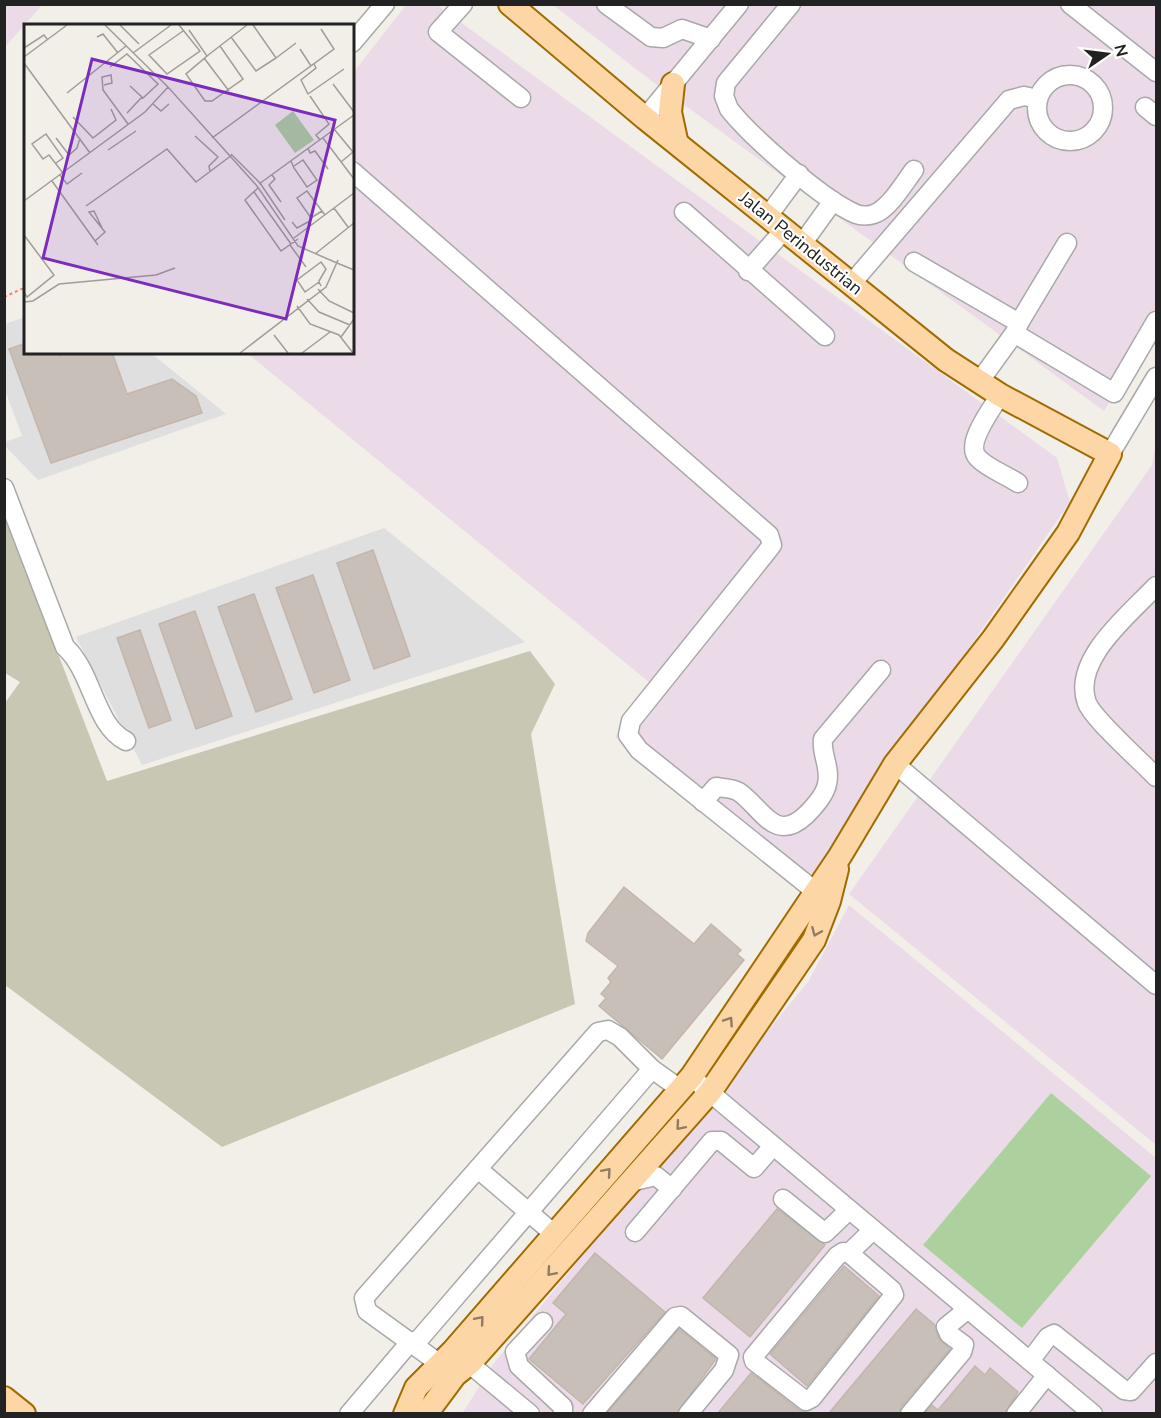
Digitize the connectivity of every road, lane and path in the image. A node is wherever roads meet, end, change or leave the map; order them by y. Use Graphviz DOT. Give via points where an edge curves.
graph roads {
  1 [pos="385,4"];
  2 [pos="463,4"];
  3 [pos="510,4"];
  4 [pos="606,4"];
  5 [pos="739,4"];
  6 [pos="791,4"];
  7 [pos="1070,4"];
  8 [pos="711,39"];
  9 [pos="354,41"];
  10 [pos="1156,72"];
  11 [pos="673,84"];
  12 [pos="521,98"];
  13 [pos="1038,99"];
  14 [pos="645,118"];
  15 [pos="676,140"];
  16 [pos="914,170"];
  17 [pos="354,173"];
  18 [pos="799,174"];
  19 [pos="833,201"];
  20 [pos="684,212"];
  21 [pos="776,223"];
  22 [pos="1067,243"];
  23 [pos="802,244"];
  24 [pos="914,262"];
  25 [pos="748,271"];
  26 [pos="852,283"];
  27 [pos="24,288"];
  28 [pos="4,297"];
  29 [pos="1156,321"];
  30 [pos="1018,327"];
  31 [pos="825,336"];
  32 [pos="1156,377"];
  33 [pos="979,382"];
  34 [pos="1000,395"];
  35 [pos="1110,454"];
  36 [pos="1018,483"];
  37 [pos="4,488"];
  38 [pos="1156,586"];
  39 [pos="881,670"];
  40 [pos="126,741"];
  41 [pos="895,764"];
  42 [pos="1156,777"];
  43 [pos="703,802"];
  44 [pos="822,897"];
  45 [pos="1156,985"];
  46 [pos="652,1069"];
  47 [pos="686,1083"];
  48 [pos="710,1092"];
  49 [pos="773,1146"];
  50 [pos="478,1169"];
  51 [pos="630,1182"];
  52 [pos="672,1188"];
  53 [pos="783,1199"];
  54 [pos="849,1210"];
  55 [pos="530,1211"];
  56 [pos="873,1230"];
  57 [pos="635,1232"];
  58 [pos="554,1233"];
  59 [pos="849,1253"];
  60 [pos="968,1309"];
  61 [pos="543,1322"];
  62 [pos="413,1343"];
  63 [pos="1029,1361"];
  64 [pos="455,1363"];
  65 [pos="1156,1363"];
  66 [pos="1047,1375"];
  67 [pos="4,1398"];
  68 [pos="24,1413"];
  69 [pos="349,1413"];
  70 [pos="405,1413"];
  71 [pos="426,1413"];
  72 [pos="530,1413"];
  73 [pos="563,1413"];
  74 [pos="592,1413"];
  75 [pos="688,1413"];
  76 [pos="910,1413"];
  77 [pos="1016,1413"];
  78 [pos="1093,1413"];
  1 -- 9 [label="street"];
  2 -- 12 [label="street" via="438,32"];
  3 -- 14 [label="main road, Jalan Perindustrian"];
  4 -- 8 [label="street" via="651,37 663,38 682,29"];
  5 -- 8 [label="street"];
  6 -- 18 [label="street" via="726,83 724,96 734,115"];
  7 -- 10 [label="street"];
  8 -- 11 [label="street"];
  11 -- 14 [label="street"];
  11 -- 15 [label="main road" via="670,112"];
  13 -- 26 [label="street" via="1024,96 1010,100"];
  14 -- 15 [label="main road, Jalan Perindustrian"];
  15 -- 21 [label="main road, Jalan Perindustrian"];
  16 -- 19 [label="street" via="883,210 873,215 859,216"];
  17 -- 43 [label="street" via="769,535 772,544 765,554 631,722 628,735 639,750"];
  18 -- 19 [label="street"];
  18 -- 21 [label="street"];
  19 -- 23 [label="street"];
  20 -- 25 [label="street"];
  21 -- 23 [label="main road, Jalan Perindustrian"];
  21 -- 25 [label="street"];
  22 -- 30 [label="street"];
  23 -- 26 [label="main road, Jalan Perindustrian"];
  24 -- 30 [label="street"];
  25 -- 31 [label="street"];
  26 -- 33 [label="main road, Jalan Perindustrian"];
  27 -- 28 [label="path"];
  29 -- 30 [label="street" via="1114,393 1019,336"];
  30 -- 33 [label="street"];
  32 -- 35 [label="street"];
  33 -- 34 [label="main road, Jalan Perindustrian"];
  34 -- 35 [label="main road, Jalan Perindustrian"];
  34 -- 36 [label="street" via="974,438 973,449 978,458"];
  35 -- 41 [label="main road" via="1068,533 993,639"];
  37 -- 40 [label="street" via="65,647 76,656 110,730"];
  38 -- 42 [label="street" via="1094,653 1084,676 1087,704"];
  39 -- 43 [label="street" via="823,739 827,787 794,826 784,828 770,821 737,790 716,787"];
  41 -- 44 [label="main road" via="840,856"];
  41 -- 45 [label="street"];
  43 -- 44 [label="street"];
  47 -- 44 [label="main road, one-way"];
  44 -- 48 [label="main road, one-way" via="814,940"];
  46 -- 47 [label="street"];
  46 -- 50 [label="street" via="620,1037 608,1030 598,1032"];
  46 -- 55 [label="street"];
  47 -- 48 [label="street"];
  58 -- 47 [label="main road, one-way"];
  48 -- 49 [label="street"];
  48 -- 51 [label="main road, one-way"];
  49 -- 52 [label="street" via="754,1168 721,1141 712,1141"];
  49 -- 54 [label="street"];
  50 -- 55 [label="street"];
  50 -- 62 [label="street" via="364,1298 367,1311"];
  51 -- 52 [label="street" via="656,1176"];
  51 -- 64 [label="main road, one-way"];
  52 -- 57 [label="street"];
  53 -- 54 [label="street" via="825,1233"];
  54 -- 56 [label="street"];
  55 -- 58 [label="street"];
  55 -- 62 [label="street"];
  56 -- 59 [label="street"];
  56 -- 60 [label="street"];
  64 -- 58 [label="main road, one-way"];
  59 -- 59 [label="street" via="837,1256 753,1357 806,1401 894,1295"];
  60 -- 63 [label="street"];
  60 -- 76 [label="street" via="946,1327 964,1345 962,1352"];
  61 -- 73 [label="street" via="515,1352 515,1357 519,1366 563,1407"];
  62 -- 64 [label="street"];
  62 -- 69 [label="street"];
  63 -- 65 [label="street" via="1054,1334 1124,1390 1131,1390"];
  63 -- 66 [label="street"];
  64 -- 70 [label="main road" via="416,1388"];
  64 -- 71 [label="main road"];
  64 -- 72 [label="street"];
  66 -- 77 [label="street"];
  66 -- 78 [label="street"];
  67 -- 68 [label="main road"];
  74 -- 75 [label="street" via="675,1317 681,1316 729,1355 724,1370"];
}
